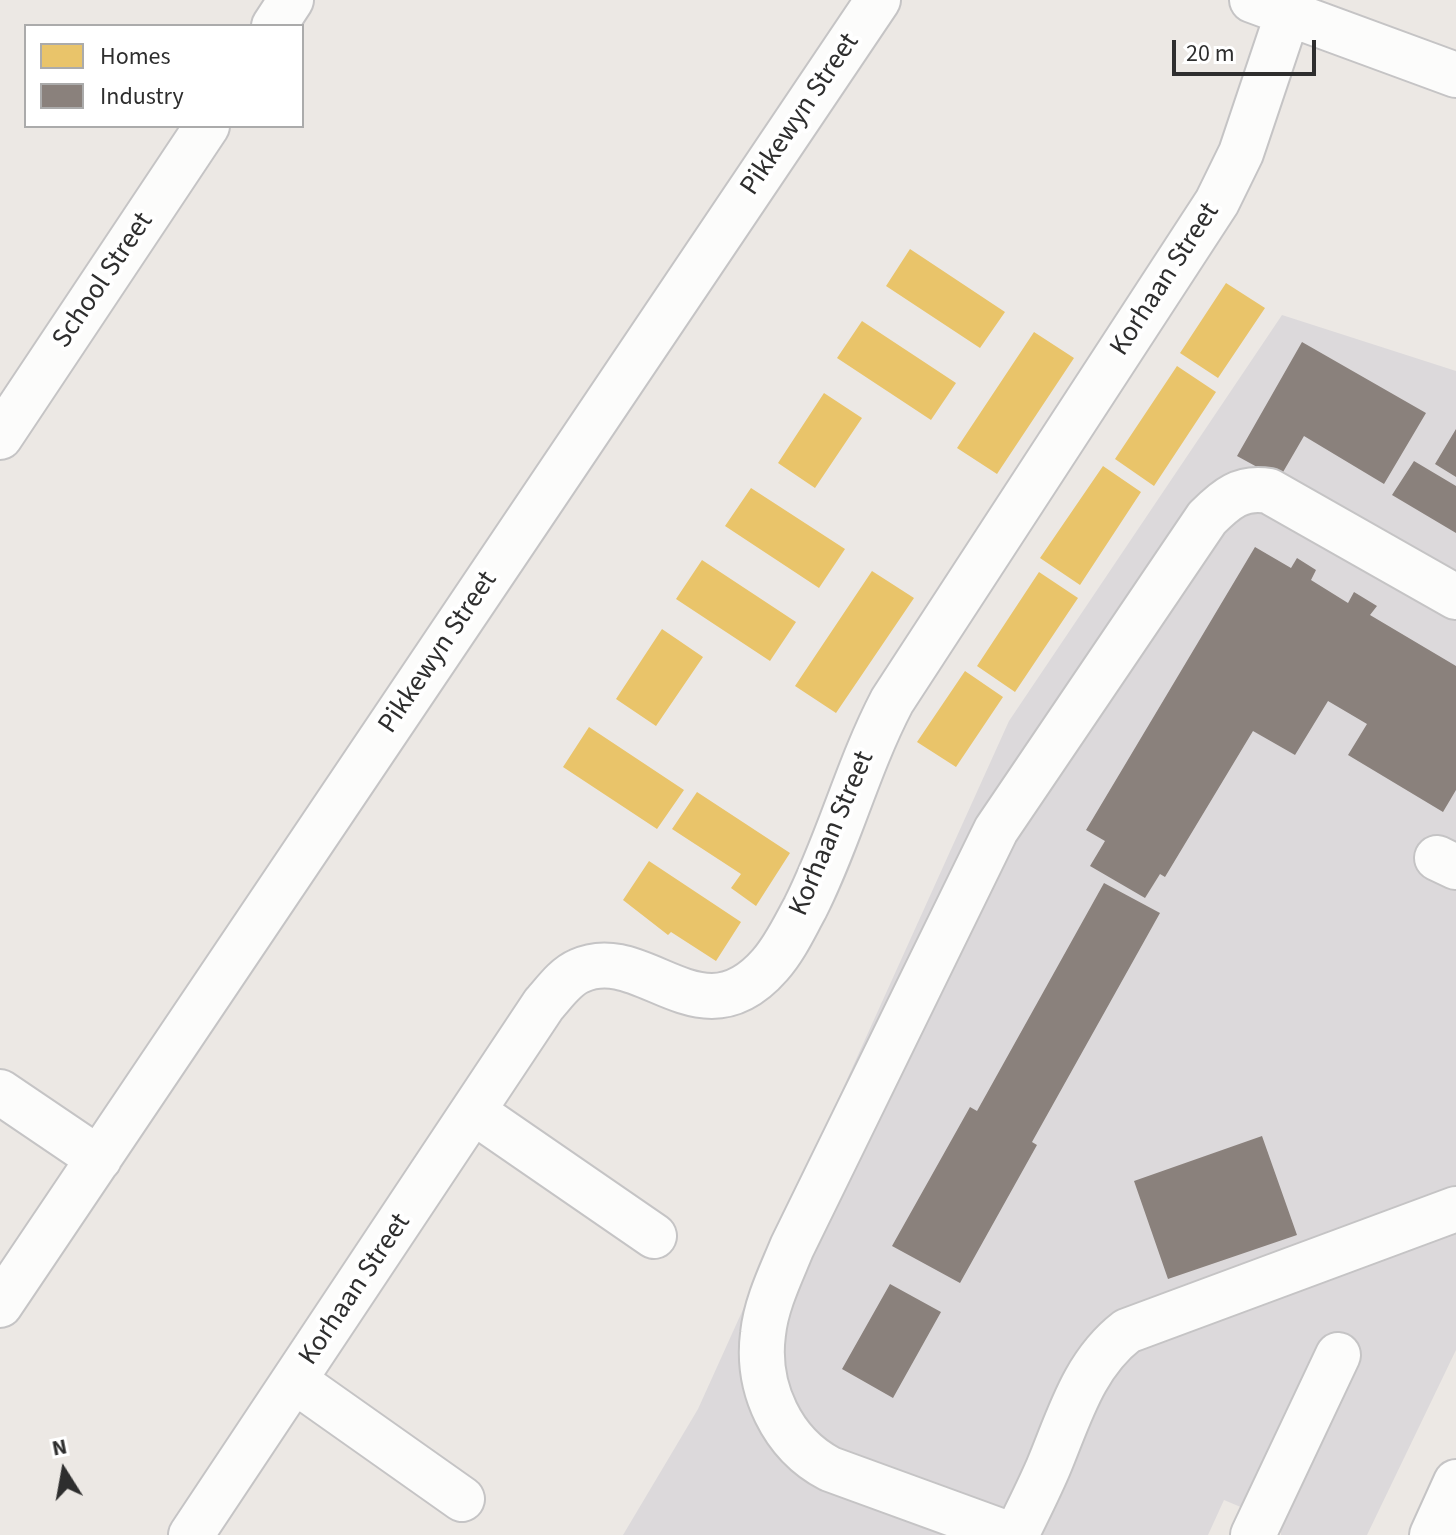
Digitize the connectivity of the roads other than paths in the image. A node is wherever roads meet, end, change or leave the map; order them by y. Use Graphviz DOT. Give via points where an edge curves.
graph roads {
  1 [pos="291,0"];
  2 [pos="878,0"];
  3 [pos="1270,7"];
  4 [pos="275,24"];
  5 [pos="1456,75"];
  6 [pos="206,128"];
  7 [pos="0,437"];
  8 [pos="1456,597"];
  9 [pos="0,1092"];
  10 [pos="474,1112"];
  11 [pos="99,1159"];
  12 [pos="1456,1209"];
  13 [pos="654,1236"];
  14 [pos="0,1305"];
  15 [pos="1338,1355"];
  16 [pos="295,1381"];
  17 [pos="1456,1482"];
  18 [pos="462,1499"];
  19 [pos="191,1535"];
  20 [pos="1014,1535"];
  21 [pos="1253,1535"];
  22 [pos="1432,1535"];
  1 -- 4 [label="street"];
  2 -- 11 [label="street, Pikkewyn Street"];
  3 -- 5 [label="street"];
  3 -- 10 [label="street, Korhaan Street" via="1241,153 1217,202 892,701 865,757 822,875 788,940 748,984 726,994 682,992 623,967 578,971 544,1004"];
  6 -- 7 [label="street, School Street"];
  8 -- 20 [label="street" via="1269,491 1243,490 1227,498 1207,518 996,830 792,1247 763,1333 762,1360 768,1392 791,1439 830,1469"];
  9 -- 11 [label="street"];
  10 -- 13 [label="street"];
  10 -- 16 [label="street, Korhaan Street"];
  11 -- 14 [label="street, Pikkewyn Street"];
  12 -- 20 [label="street" via="1127,1331 1095,1363"];
  15 -- 21 [label="street"];
  16 -- 18 [label="street"];
  16 -- 19 [label="street, Korhaan Street"];
  17 -- 22 [label="street"];
}
